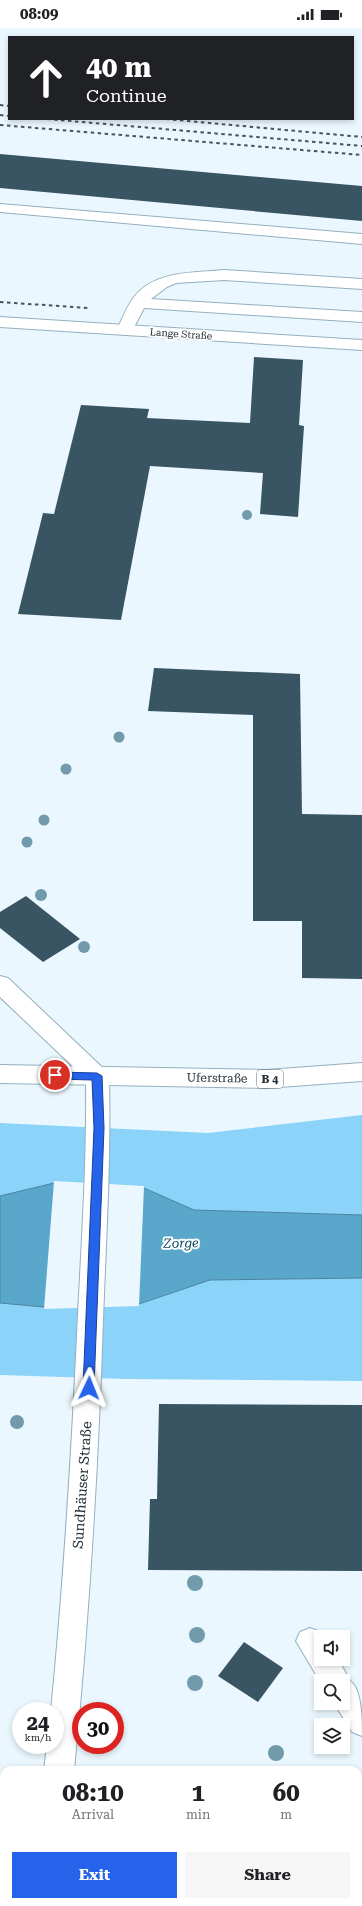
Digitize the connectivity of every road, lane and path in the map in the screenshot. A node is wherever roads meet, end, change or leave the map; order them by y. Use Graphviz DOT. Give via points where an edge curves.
graph roads {
  1 [pos="0,208"];
  2 [pos="362,239"];
  3 [pos="161,284"];
  4 [pos="362,284"];
  5 [pos="362,297"];
  6 [pos="139,303"];
  7 [pos="362,317"];
  8 [pos="0,322"];
  9 [pos="125,330"];
  10 [pos="362,345"];
  11 [pos="0,984"];
  12 [pos="362,1072"];
  13 [pos="0,1074"];
  14 [pos="97,1076"];
  15 [pos="350,1703"];
  16 [pos="362,1722"];
  17 [pos="59,1766"];
  1 -- 2 [label="street"];
  3 -- 4 [label="street" via="181,278 224,275"];
  3 -- 5 [label="street"];
  3 -- 6 [label="street"];
  6 -- 7 [label="street"];
  6 -- 9 [label="street"];
  8 -- 9 [label="street, Lange Straße"];
  9 -- 10 [label="street, Lange Straße"];
  11 -- 14 [label="street"];
  12 -- 14 [label="street, Uferstraße / B 4" via="266,1079"];
  13 -- 14 [label="street, B 4"];
  14 -- 17 [label="street, Sundhäuser Straße" via="99,1128 88,1403 68,1684"];
  15 -- 16 [label="street"];
}
